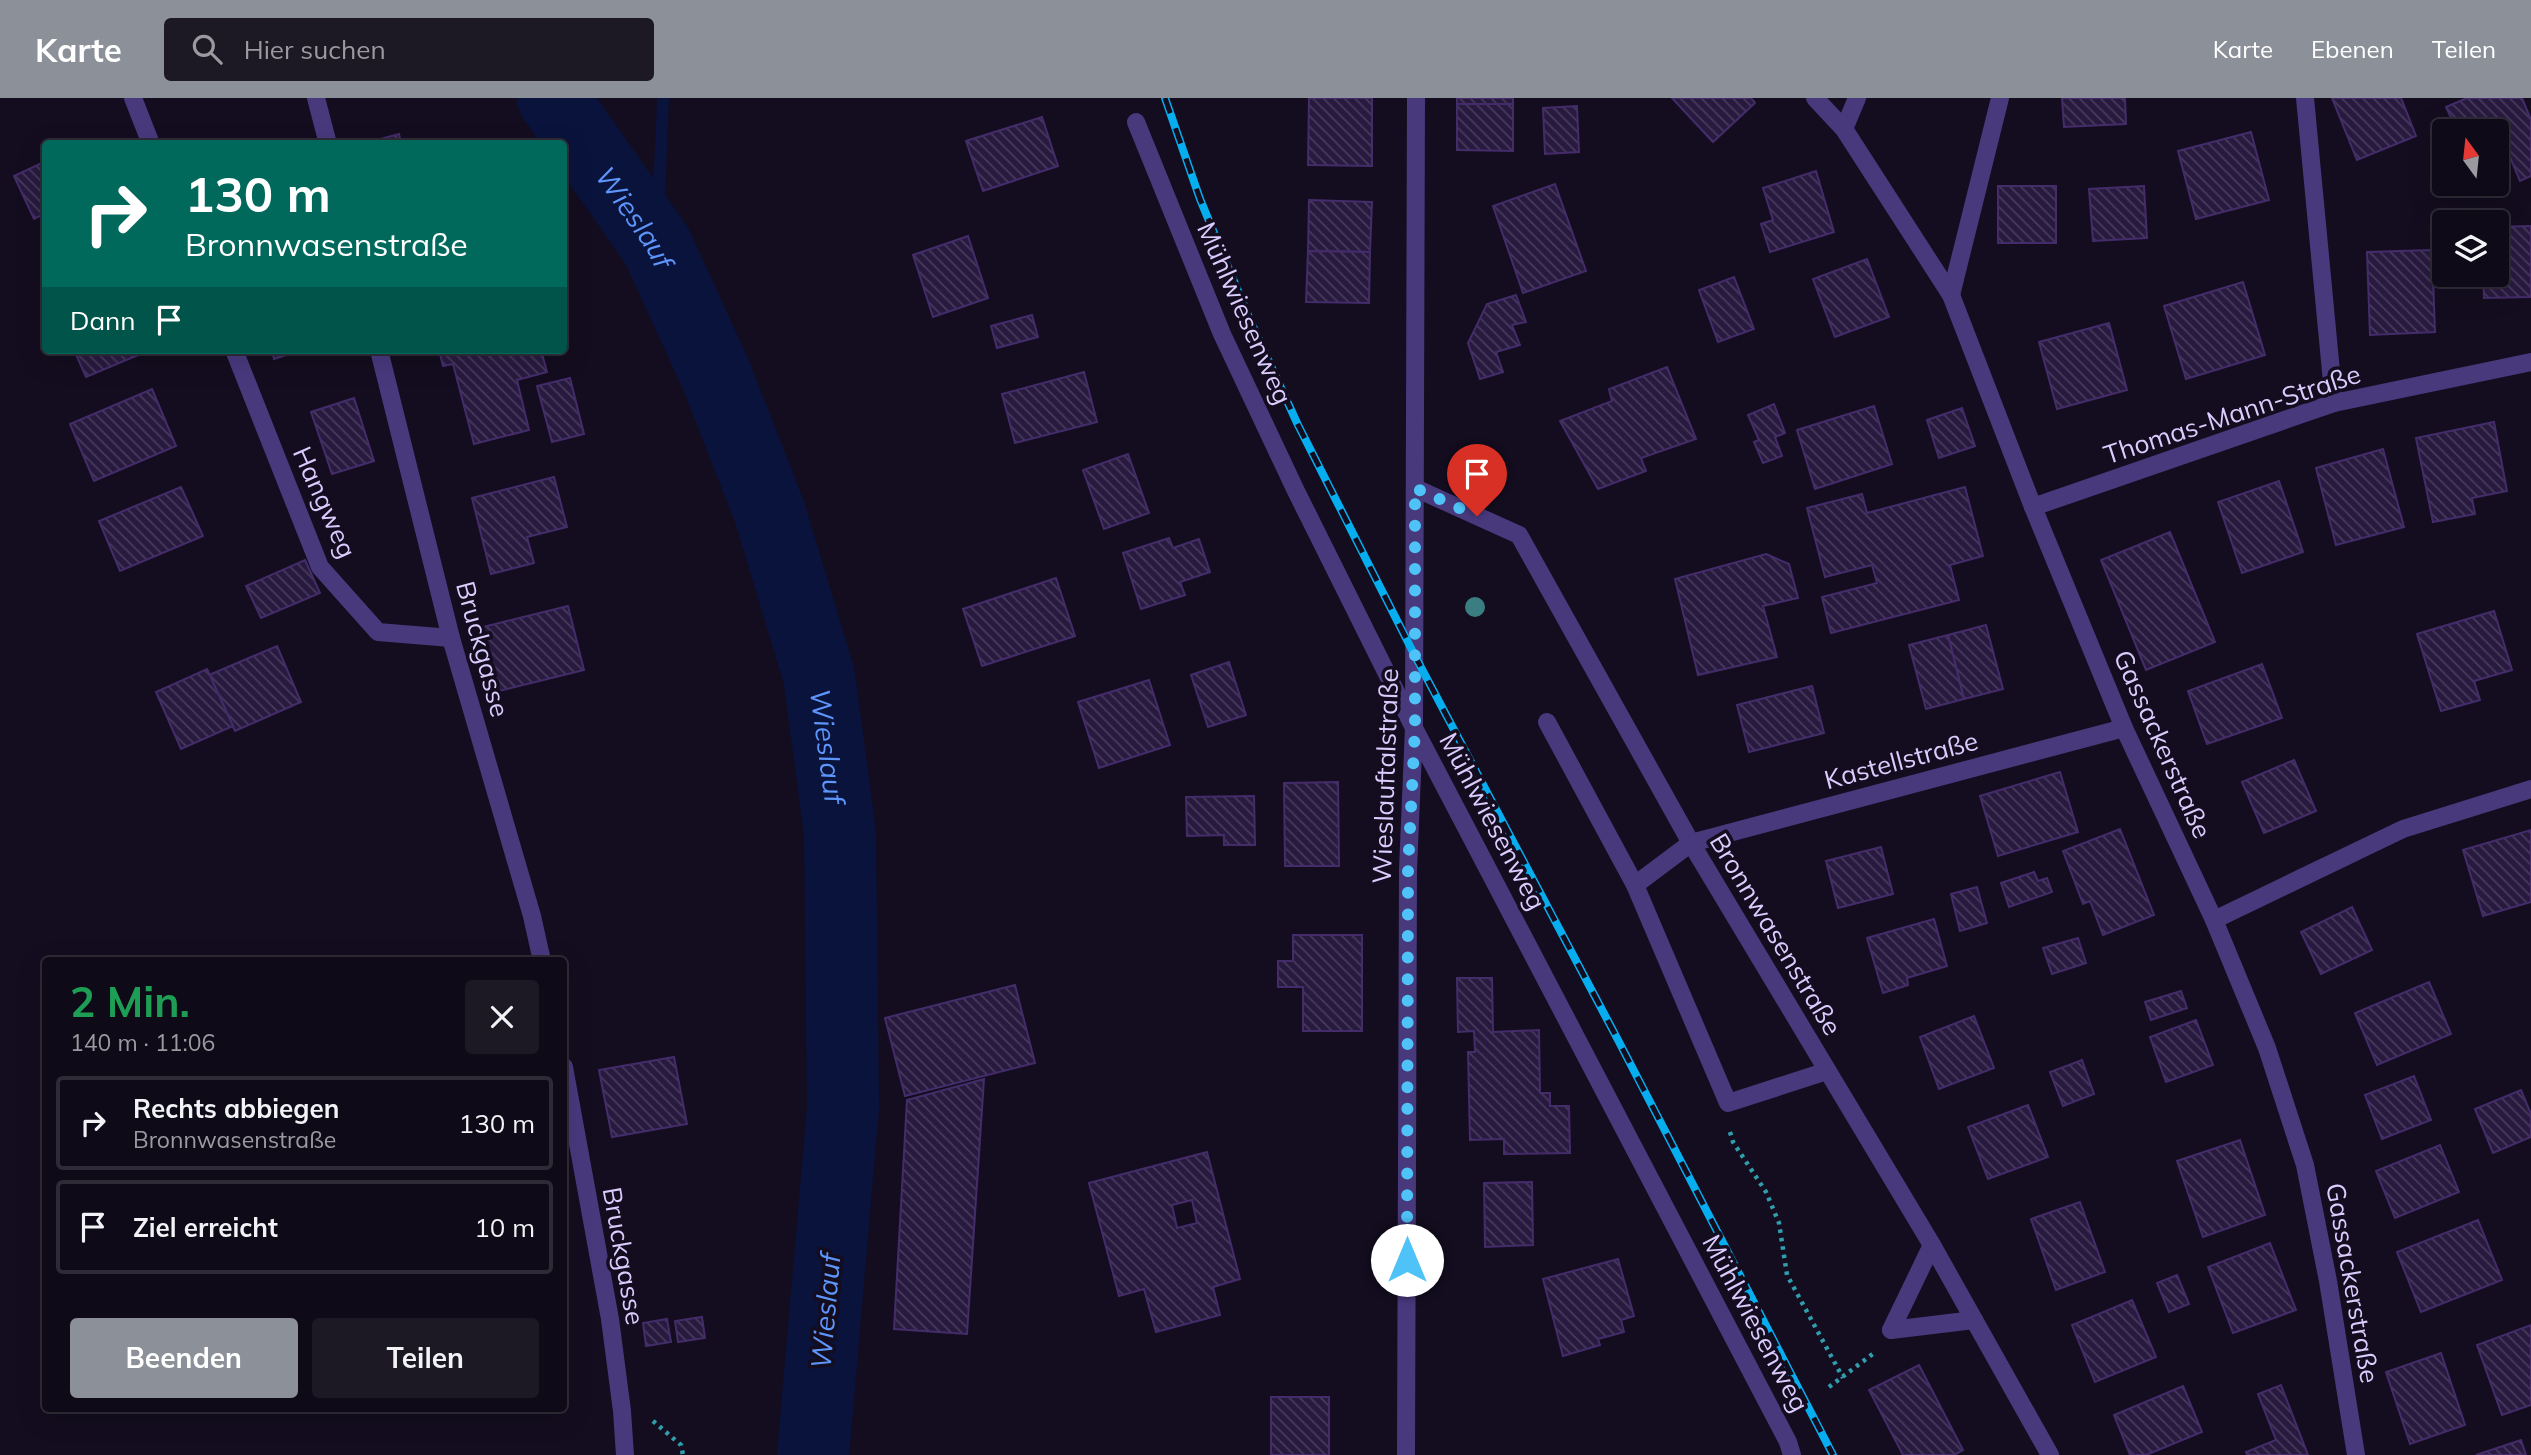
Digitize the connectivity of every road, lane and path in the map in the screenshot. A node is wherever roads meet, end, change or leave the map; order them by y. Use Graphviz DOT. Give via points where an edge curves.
graph roads {
  1 [pos="133,98"];
  2 [pos="316,98"];
  3 [pos="1416,98"];
  4 [pos="1815,98"];
  5 [pos="1857,98"];
  6 [pos="2000,98"];
  7 [pos="2305,98"];
  8 [pos="1136,122"];
  9 [pos="1844,129"];
  10 [pos="150,140"];
  11 [pos="327,140"];
  12 [pos="1951,295"];
  13 [pos="236,354"];
  14 [pos="380,354"];
  15 [pos="2531,362"];
  16 [pos="2334,403"];
  17 [pos="1415,488"];
  18 [pos="2033,507"];
  19 [pos="452,638"];
  20 [pos="1548,722"];
  21 [pos="1415,728"];
  22 [pos="2124,728"];
  23 [pos="2531,789"];
  24 [pos="1691,843"];
  25 [pos="1636,885"];
  26 [pos="2214,919"];
  27 [pos="541,957"];
  28 [pos="1827,1071"];
  29 [pos="567,1083"];
  30 [pos="1728,1103"];
  31 [pos="1933,1245"];
  32 [pos="1974,1320"];
  33 [pos="1891,1330"];
  34 [pos="1843,1378"];
  35 [pos="1829,1387"];
  36 [pos="622,1411"];
  37 [pos="625,1455"];
  38 [pos="683,1455"];
  39 [pos="1406,1455"];
  40 [pos="1792,1455"];
  41 [pos="2050,1455"];
  42 [pos="2357,1455"];
  1 -- 10 [label="street"];
  2 -- 11 [label="street"];
  3 -- 17 [label="street, Wieslauftalstraße"];
  4 -- 9 [label="street, Gassackerstraße"];
  5 -- 9 [label="street"];
  6 -- 12 [label="street"];
  7 -- 16 [label="street"];
  8 -- 21 [label="street, Mühlwiesenweg" via="1222,334"];
  9 -- 12 [label="street, Gassackerstraße"];
  12 -- 18 [label="street, Gassackerstraße"];
  13 -- 19 [label="street, Hangweg" via="320,567 378,632"];
  14 -- 19 [label="street, Bruckgasse"];
  15 -- 16 [label="street, Thomas-Mann-Straße"];
  16 -- 18 [label="street, Thomas-Mann-Straße"];
  17 -- 21 [label="street, Wieslauftalstraße"];
  17 -- 24 [label="street, Bronnwasenstraße" via="1519,536"];
  18 -- 22 [label="street, Gassackerstraße"];
  19 -- 27 [label="street, Bruckgasse"];
  20 -- 25 [label="street"];
  21 -- 39 [label="street, Wieslauftalstraße" via="1408,869"];
  21 -- 40 [label="street, Mühlwiesenweg"];
  22 -- 24 [label="street, Kastellstraße"];
  22 -- 26 [label="street, Gassackerstraße"];
  23 -- 26 [label="street" via="2403,829"];
  24 -- 25 [label="street"];
  24 -- 28 [label="street, Bronnwasenstraße"];
  25 -- 30 [label="street"];
  26 -- 42 [label="street, Gassackerstraße" via="2267,1048 2305,1165"];
  28 -- 30 [label="street"];
  28 -- 31 [label="street, Bronnwasenstraße"];
  29 -- 36 [label="street, Bruckgasse"];
  30 -- 34 [label="path" via="1733,1142 1766,1192 1779,1223 1787,1275"];
  31 -- 32 [label="street, Bronnwasenstraße"];
  31 -- 33 [label="street"];
  32 -- 33 [label="street"];
  32 -- 41 [label="street, Bronnwasenstraße"];
  33 -- 34 [label="path" via="1871,1357"];
  34 -- 35 [label="path"];
  36 -- 37 [label="street, Bruckgasse"];
  36 -- 38 [label="path" via="657,1423 681,1446"];
}
